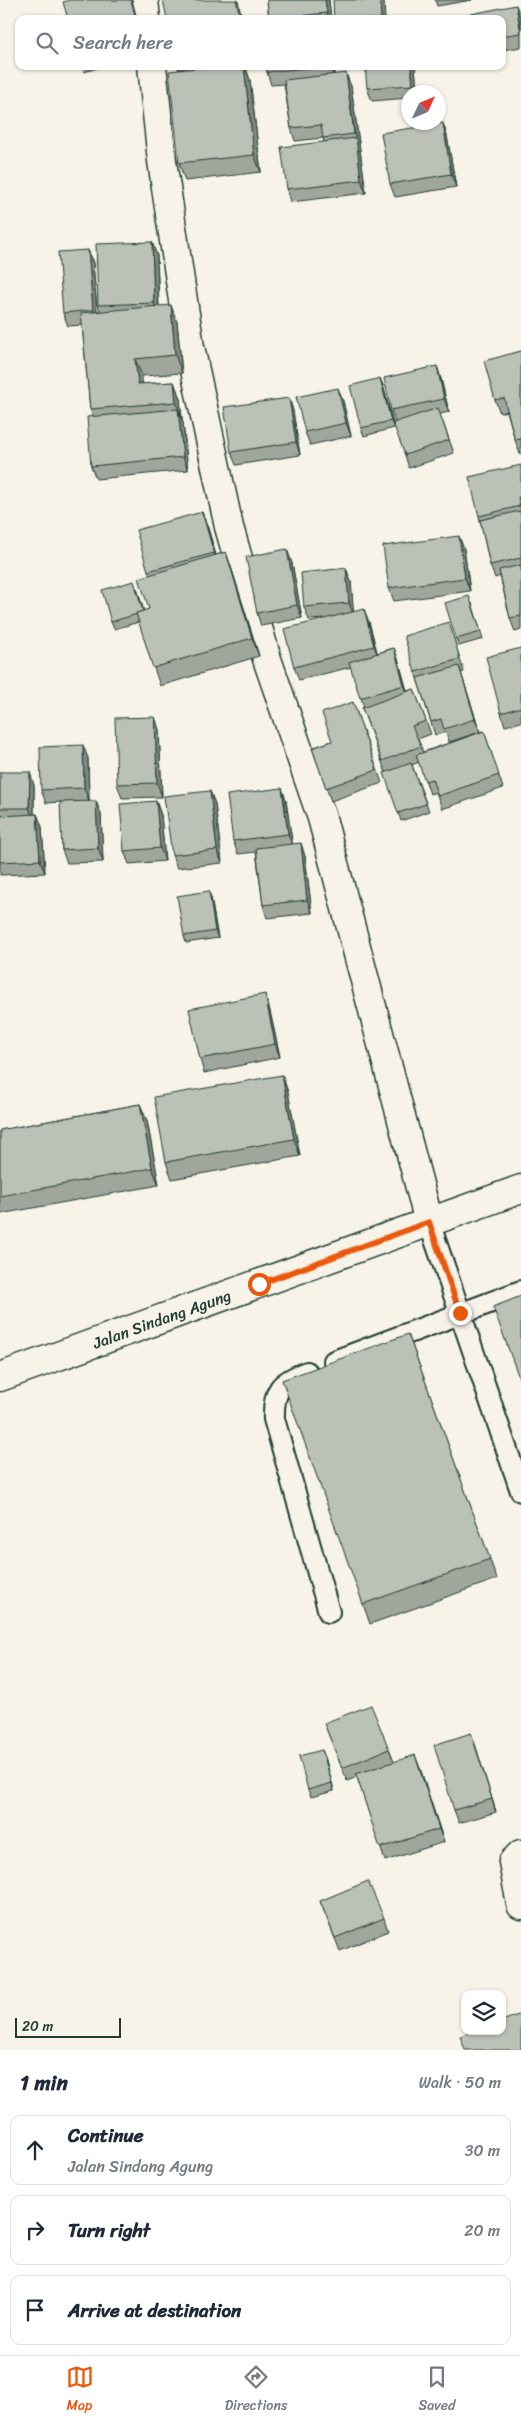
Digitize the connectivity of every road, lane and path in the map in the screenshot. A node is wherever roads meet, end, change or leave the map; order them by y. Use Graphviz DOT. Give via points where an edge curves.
graph roads {
  1 [pos="144,0"];
  2 [pos="146,15"];
  3 [pos="152,70"];
  4 [pos="521,1189"];
  5 [pos="429,1222"];
  6 [pos="521,1291"];
  7 [pos="460,1313"];
  8 [pos="0,1376"];
  9 [pos="521,1491"];
  10 [pos="329,1612"];
  11 [pos="521,1854"];
  12 [pos="521,1905"];
  1 -- 2 [label="street"];
  3 -- 5 [label="street" via="162,162 190,347 229,527 267,659 322,818"];
  4 -- 5 [label="street, Jalan Sindang Agung"];
  5 -- 7 [label="lane"];
  5 -- 8 [label="street, Jalan Sindang Agung"];
  6 -- 7 [label="lane"];
  7 -- 9 [label="lane"];
  7 -- 10 [label="lane" via="293,1377 279,1387 273,1403 274,1419"];
  11 -- 12 [label="street" via="513,1862"];
}
